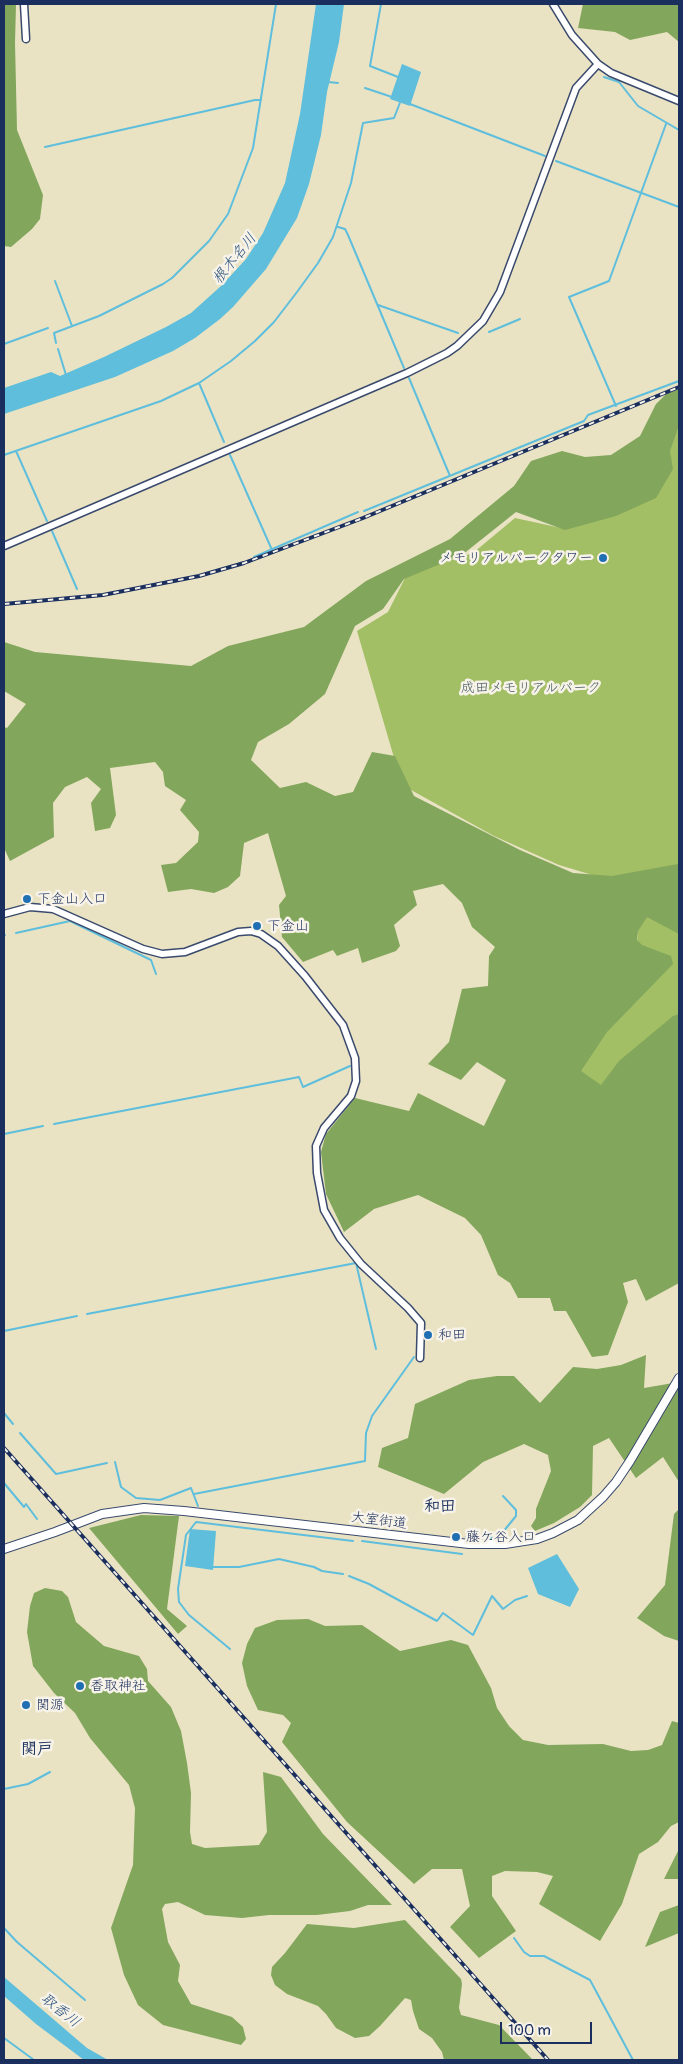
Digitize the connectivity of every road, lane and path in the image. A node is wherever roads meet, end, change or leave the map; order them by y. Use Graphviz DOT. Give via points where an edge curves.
graph roads {
  1 [pos="24,4"];
  2 [pos="553,4"];
  3 [pos="26,39"];
  4 [pos="598,64"];
  5 [pos="679,101"];
  6 [pos="4,546"];
  7 [pos="4,914"];
  8 [pos="420,1358"];
  9 [pos="679,1378"];
  10 [pos="4,1549"];
  1 -- 3 [label="street"];
  2 -- 4 [label="street" via="572,34"];
  4 -- 5 [label="street" via="611,73"];
  4 -- 6 [label="street" via="576,88 500,292 483,321 457,346 407,373"];
  7 -- 8 [label="street" via="30,907 53,909 143,949 162,954 184,952 238,932 262,934 278,946 343,1025 354,1058 356,1081 351,1096 324,1128 316,1146 324,1210 340,1238 361,1264 420,1323"];
  9 -- 10 [label="main road, 大室街道" via="612,1487 578,1520 537,1539 505,1544 469,1544 144,1508 102,1514"];
}
